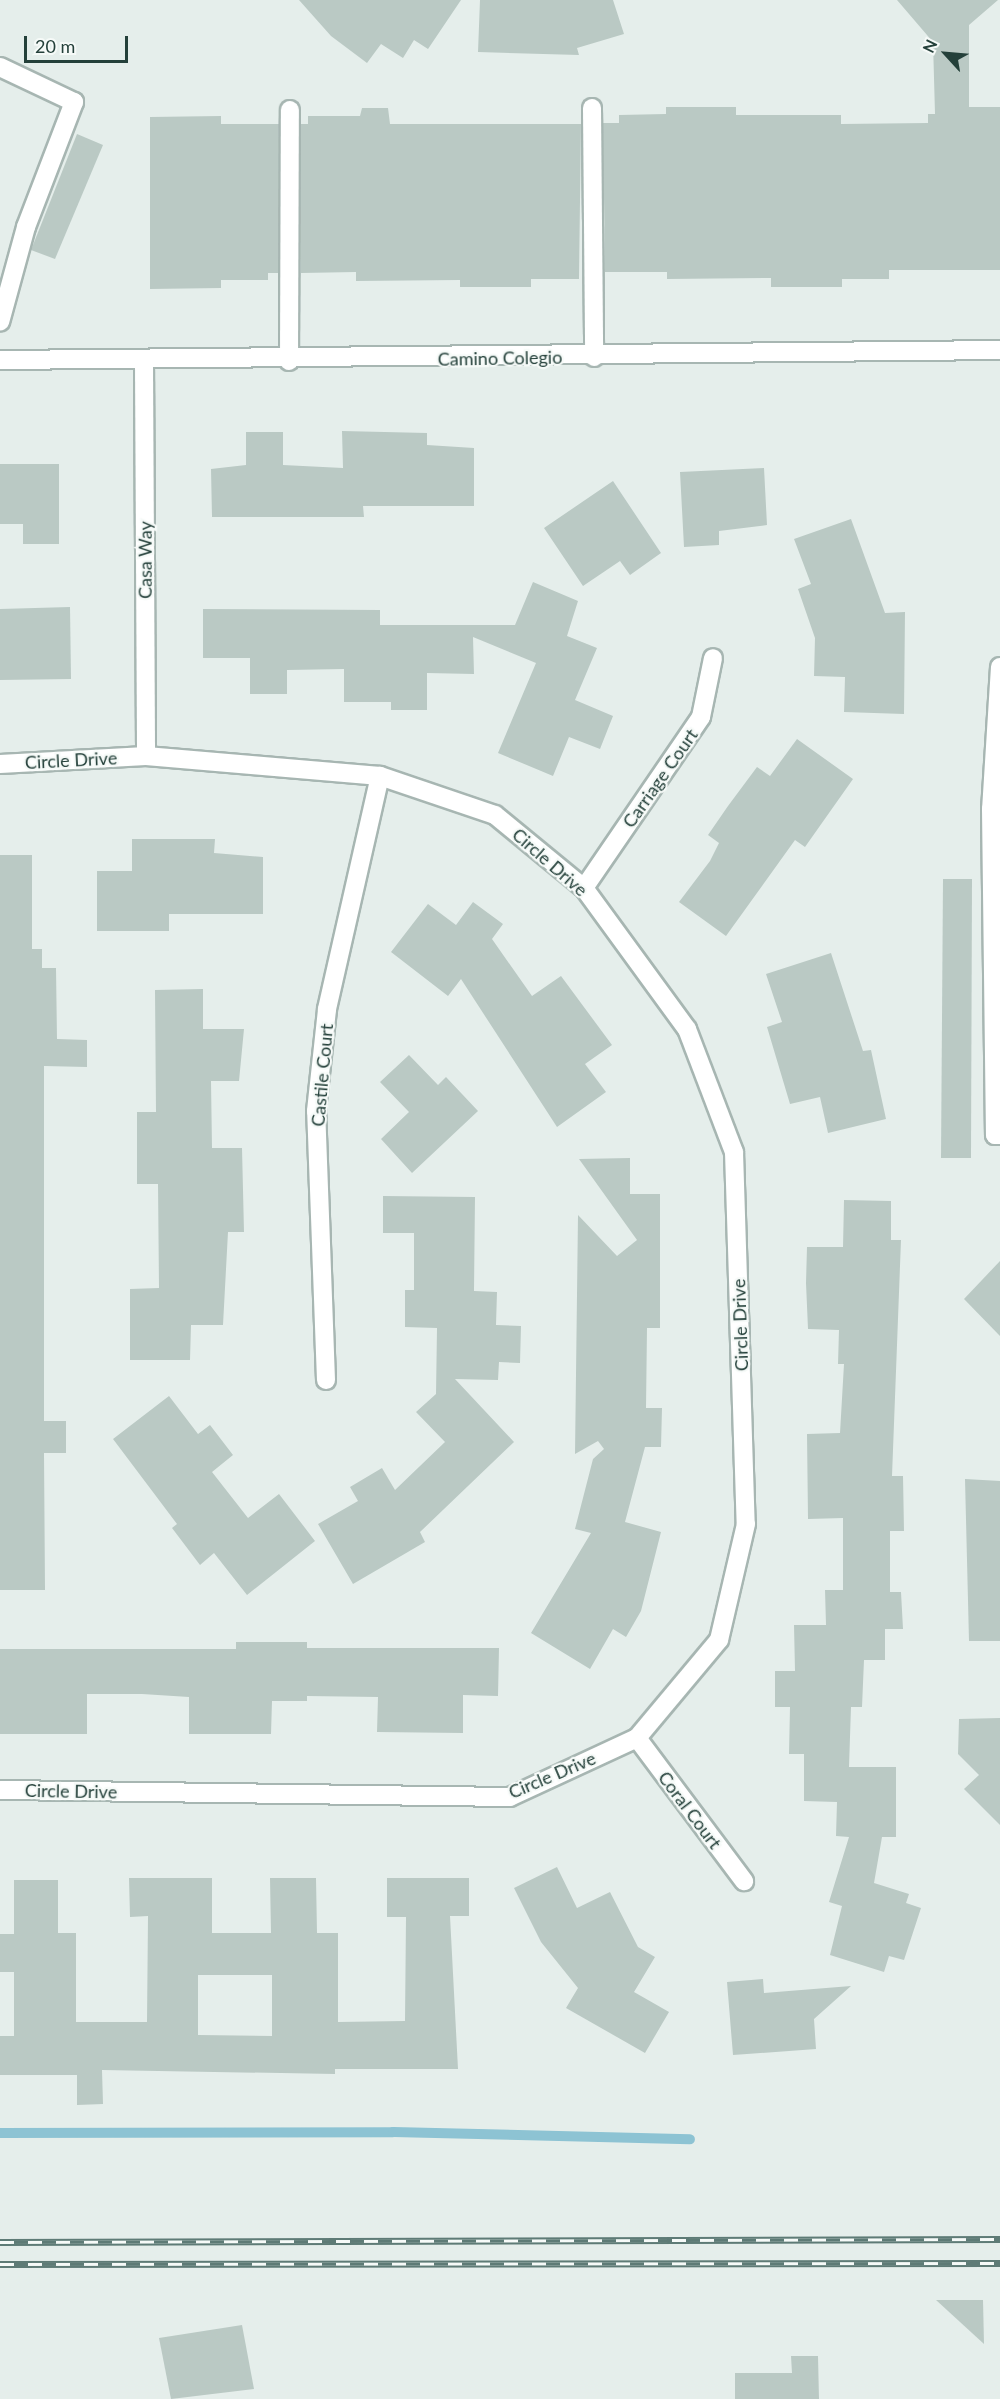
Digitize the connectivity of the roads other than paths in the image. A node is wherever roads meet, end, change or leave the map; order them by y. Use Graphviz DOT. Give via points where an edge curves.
graph roads {
  1 [pos="0,67"];
  2 [pos="592,108"];
  3 [pos="291,110"];
  4 [pos="0,322"];
  5 [pos="1000,350"];
  6 [pos="594,357"];
  7 [pos="0,360"];
  8 [pos="289,361"];
  9 [pos="144,363"];
  10 [pos="713,658"];
  11 [pos="1000,667"];
  12 [pos="146,756"];
  13 [pos="0,764"];
  14 [pos="380,776"];
  15 [pos="584,888"];
  16 [pos="1000,1135"];
  17 [pos="326,1380"];
  18 [pos="637,1738"];
  19 [pos="0,1790"];
  20 [pos="744,1881"];
  1 -- 4 [label="street" via="74,102 26,227"];
  2 -- 6 [label="street"];
  3 -- 8 [label="street"];
  5 -- 6 [label="street, Camino Colegio"];
  6 -- 8 [label="street, Camino Colegio"];
  7 -- 9 [label="street, Camino Colegio"];
  8 -- 9 [label="street, Camino Colegio"];
  9 -- 12 [label="street, Casa Way"];
  10 -- 15 [label="street, Carriage Court" via="701,717"];
  11 -- 16 [label="street" via="991,809 995,1135"];
  12 -- 13 [label="street, Circle Drive"];
  12 -- 14 [label="street, Circle Drive"];
  14 -- 15 [label="street, Circle Drive" via="495,814"];
  14 -- 17 [label="street, Castile Court" via="327,1009 316,1111"];
  15 -- 18 [label="street, Circle Drive" via="687,1029 734,1152 746,1524 719,1640"];
  18 -- 19 [label="street, Circle Drive" via="510,1797"];
  18 -- 20 [label="street, Coral Court"];
}
